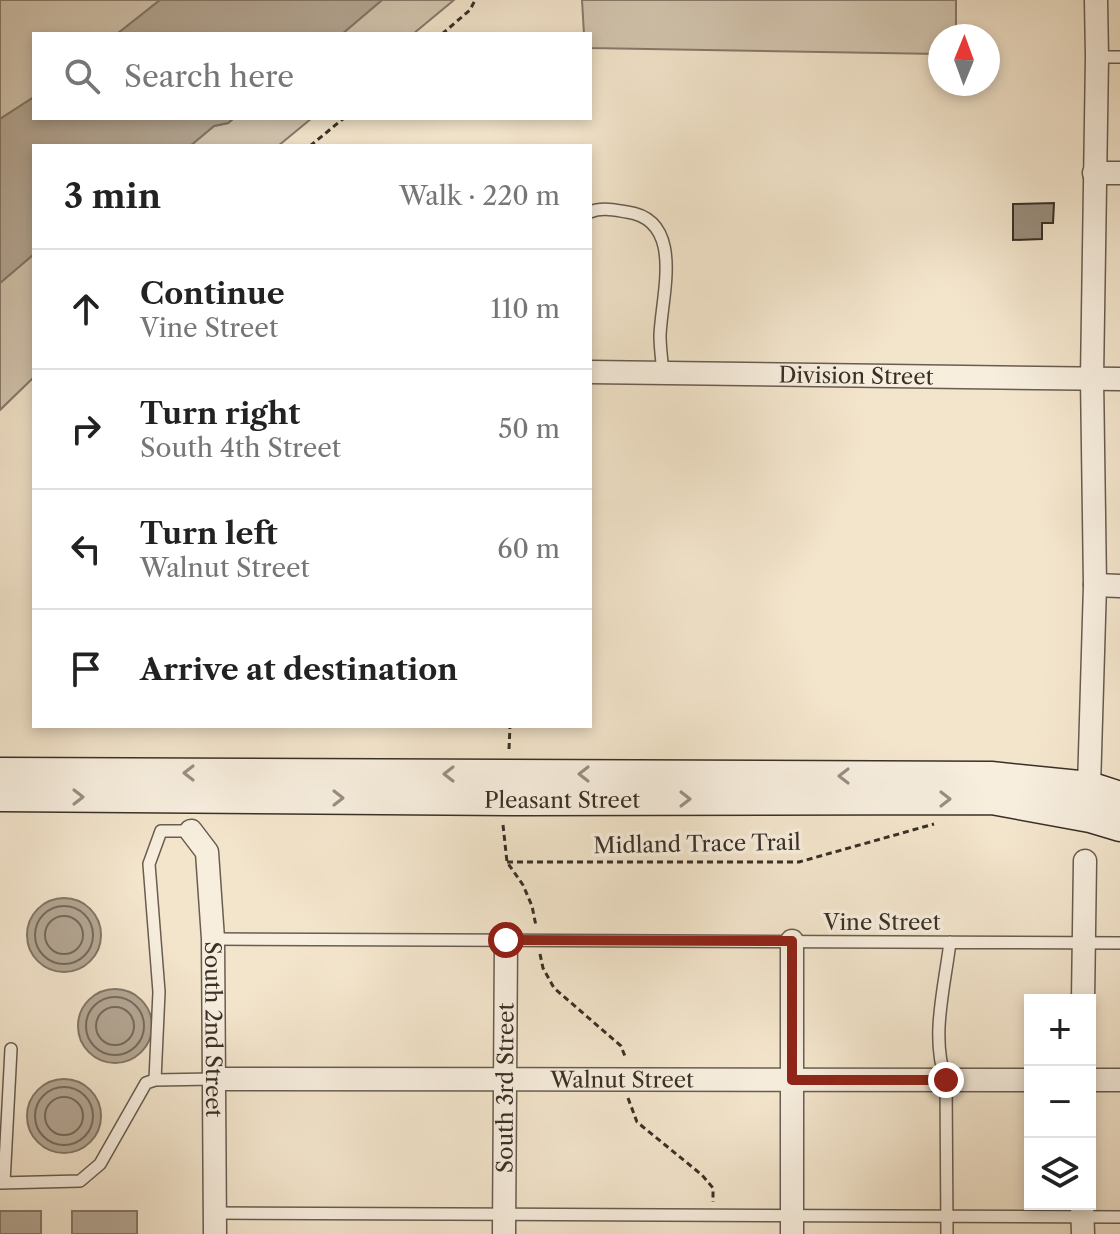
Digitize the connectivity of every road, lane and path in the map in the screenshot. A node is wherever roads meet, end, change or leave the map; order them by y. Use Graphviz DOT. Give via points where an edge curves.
graph roads {
  1 [pos="475,0"];
  2 [pos="1096,0"];
  3 [pos="444,32"];
  4 [pos="1109,57"];
  5 [pos="342,120"];
  6 [pos="312,144"];
  7 [pos="1094,173"];
  8 [pos="1120,173"];
  9 [pos="592,211"];
  10 [pos="592,372"];
  11 [pos="663,373"];
  12 [pos="1092,378"];
  13 [pos="1120,379"];
  14 [pos="1095,585"];
  15 [pos="1120,586"];
  16 [pos="510,728"];
  17 [pos="510,749"];
  18 [pos="0,773"];
  19 [pos="1089,787"];
  20 [pos="0,796"];
  21 [pos="1120,797"];
  22 [pos="502,815"];
  23 [pos="939,823"];
  24 [pos="1120,826"];
  25 [pos="191,831"];
  26 [pos="1085,861"];
  27 [pos="507,862"];
  28 [pos="213,939"];
  29 [pos="506,940"];
  30 [pos="539,940"];
  31 [pos="792,941"];
  32 [pos="950,942"];
  33 [pos="1084,943"];
  34 [pos="1120,943"];
  35 [pos="1083,994"];
  36 [pos="11,1049"];
  37 [pos="214,1079"];
  38 [pos="504,1079"];
  39 [pos="155,1080"];
  40 [pos="792,1080"];
  41 [pos="946,1080"];
  42 [pos="1024,1080"];
  43 [pos="1096,1080"];
  44 [pos="1120,1080"];
  45 [pos="2,1183"];
  46 [pos="948,1217"];
  47 [pos="1120,1217"];
  48 [pos="1082,1218"];
  49 [pos="215,1223"];
  50 [pos="504,1224"];
  51 [pos="792,1225"];
  52 [pos="947,1234"];
  1 -- 3 [label="path"];
  2 -- 4 [label="street"];
  4 -- 7 [label="street"];
  5 -- 6 [label="path"];
  7 -- 8 [label="street"];
  7 -- 12 [label="street"];
  9 -- 11 [label="lane" via="635,213 662,236 667,258 660,336"];
  10 -- 11 [label="street, Division Street"];
  11 -- 12 [label="street, Division Street"];
  12 -- 13 [label="street, Division Street"];
  12 -- 14 [label="street"];
  14 -- 15 [label="street"];
  14 -- 19 [label="street"];
  16 -- 17 [label="path"];
  19 -- 18 [label="street, Pleasant Street, one-way" via="991,777"];
  19 -- 21 [label="street, Pleasant Street"];
  20 -- 24 [label="street, Pleasant Street, one-way" via="992,799"];
  22 -- 27 [label="path"];
  23 -- 27 [label="path, Midland Trace Trail" via="799,862"];
  25 -- 28 [label="street, South 2nd Street" via="207,852"];
  25 -- 39 [label="lane" via="161,831 149,864 159,992"];
  26 -- 33 [label="street"];
  27 -- 30 [label="path" via="532,906"];
  28 -- 29 [label="lane, Vine Street"];
  28 -- 37 [label="street, South 2nd Street"];
  29 -- 30 [label="lane, Vine Street"];
  29 -- 38 [label="street, South 3rd Street"];
  30 -- 31 [label="lane, Vine Street"];
  31 -- 32 [label="lane, Vine Street"];
  31 -- 40 [label="street"];
  32 -- 33 [label="lane, Vine Street"];
  32 -- 41 [label="lane" via="940,1024 940,1064"];
  33 -- 34 [label="lane, Vine Street"];
  33 -- 35 [label="street"];
  36 -- 45 [label="lane"];
  37 -- 38 [label="street, Walnut Street"];
  37 -- 39 [label="lane"];
  37 -- 49 [label="street, South 2nd Street"];
  38 -- 40 [label="street, Walnut Street"];
  38 -- 50 [label="street, South 3rd Street"];
  39 -- 45 [label="lane" via="140,1092 100,1164 80,1181"];
  40 -- 41 [label="street, Walnut Street"];
  40 -- 51 [label="street"];
  41 -- 42 [label="street, Walnut Street"];
  41 -- 46 [label="lane"];
  43 -- 44 [label="street"];
  46 -- 48 [label="lane"];
  46 -- 51 [label="lane"];
  46 -- 52 [label="lane"];
  47 -- 48 [label="lane"];
  49 -- 50 [label="lane"];
  50 -- 51 [label="lane"];
}
